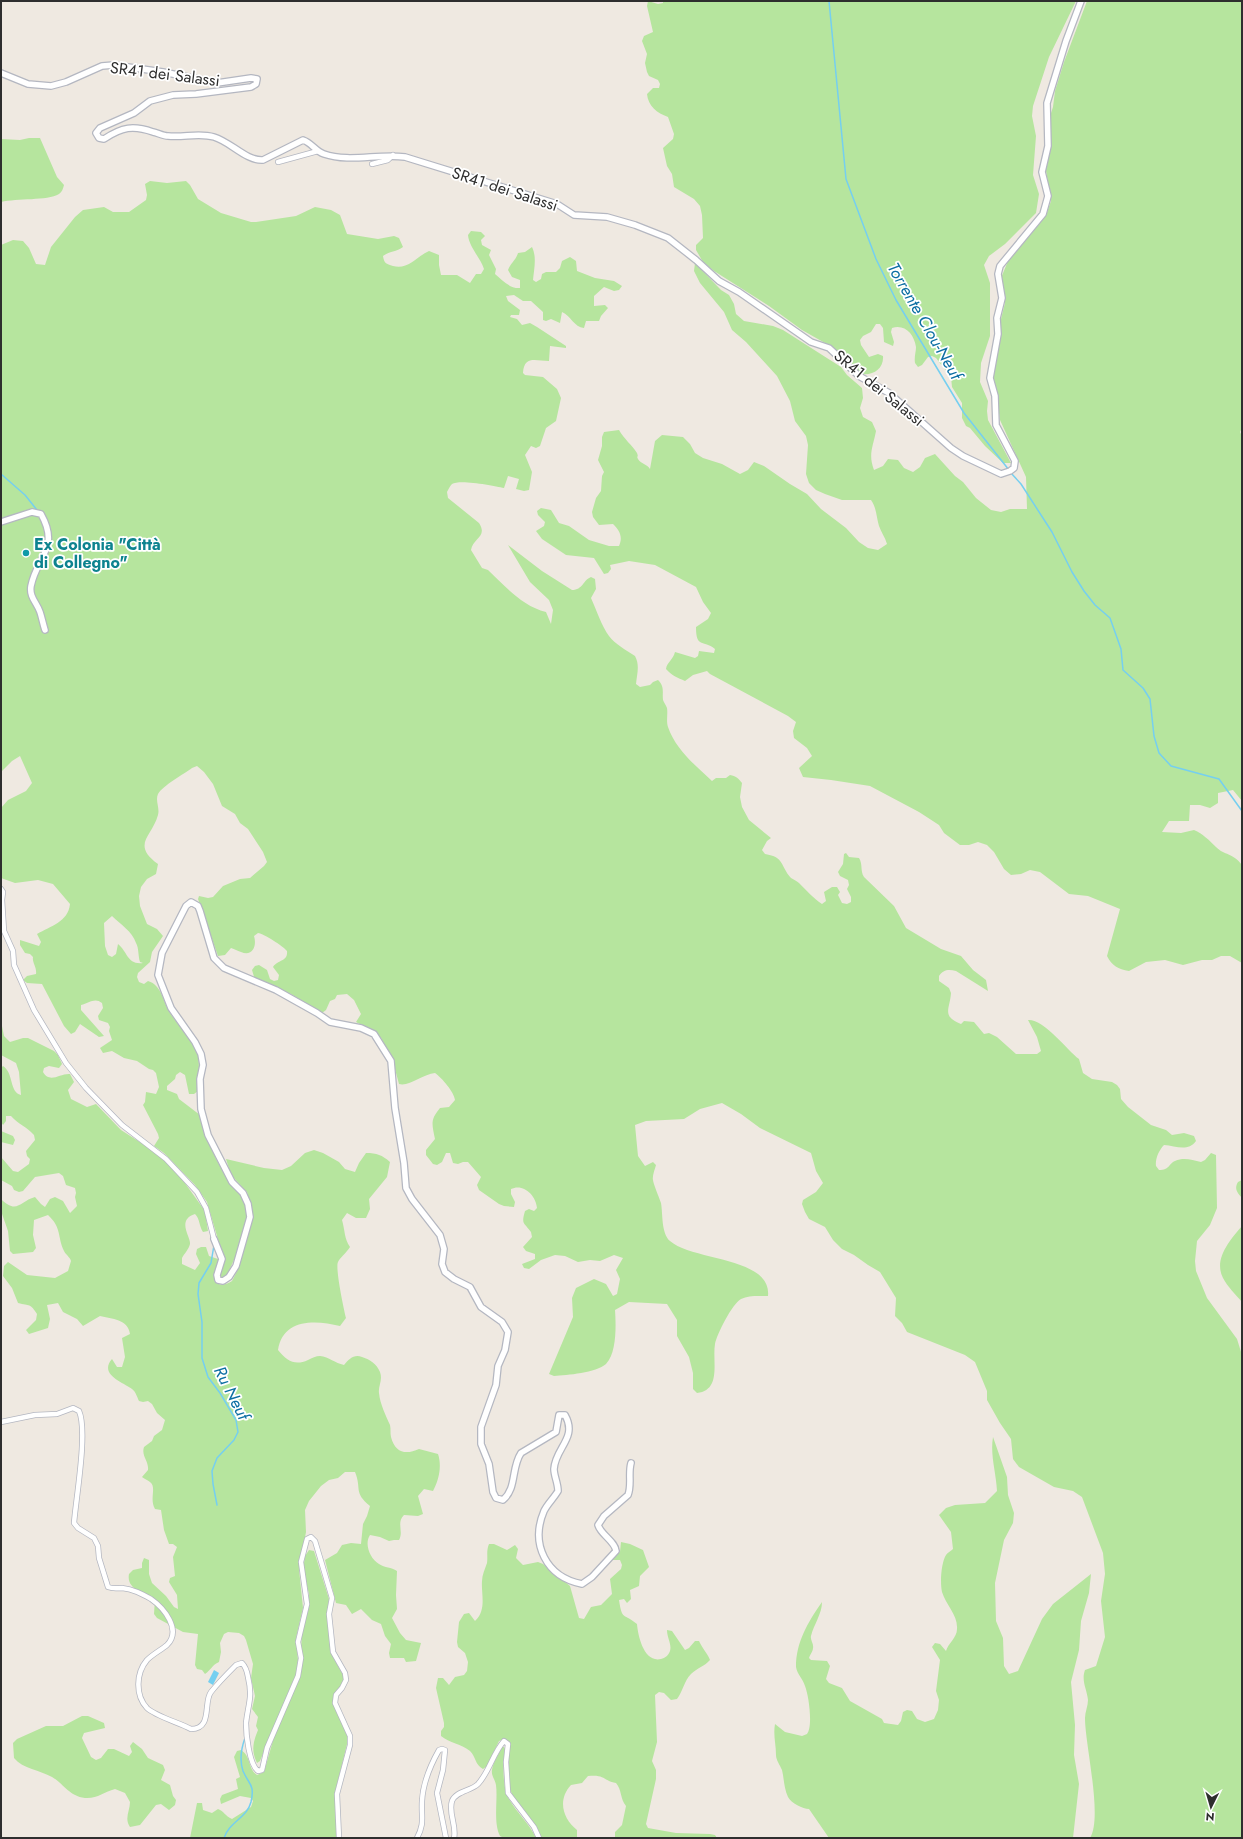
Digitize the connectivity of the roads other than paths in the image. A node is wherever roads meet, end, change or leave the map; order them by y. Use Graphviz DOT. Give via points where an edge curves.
graph roads {
  1 [pos="1081,1"];
  2 [pos="1,73"];
  3 [pos="318,151"];
  4 [pos="393,155"];
  5 [pos="278,162"];
  6 [pos="372,164"];
  7 [pos="1,522"];
  8 [pos="45,630"];
  9 [pos="1,888"];
  10 [pos="214,1239"];
  11 [pos="1,1422"];
  12 [pos="631,1463"];
  13 [pos="339,1838"];
  14 [pos="417,1838"];
  15 [pos="446,1838"];
  16 [pos="454,1838"];
  17 [pos="539,1838"];
  1 -- 4 [label="street, SR41 dei Salassi" via="1047,103 1048,146 1042,172 1048,196 1043,214 1000,266 998,274 1002,298 990,378 995,396 996,425 1015,461 1010,472 1001,474 950,448 889,393 859,376 829,348 811,342 739,292 718,281 668,238 607,217 574,215 557,204 421,161"];
  2 -- 3 [label="street, SR41 dei Salassi" via="28,84 51,86 102,66 114,65 217,83 257,79 256,84 251,87 173,95 150,102 100,128 96,133 98,138 104,139 130,127 168,136 197,134 214,137 258,160 263,160 303,140"];
  3 -- 4 [label="street, SR41 dei Salassi" via="340,157"];
  3 -- 5 [label="street"];
  4 -- 6 [label="street" via="388,160"];
  7 -- 8 [label="street" via="32,512 42,514 46,522 50,533 49,542 31,587 33,601 39,610"];
  9 -- 10 [label="street" via="4,931 13,952 14,965 34,1010 66,1063 122,1125 166,1159 197,1192 206,1208"];
  10 -- 12 [label="street" via="222,1260 218,1280 223,1280 236,1266 250,1217 248,1204 243,1193 232,1182 208,1135 201,1109 201,1054 171,1008 158,975 164,948 186,906 191,902 198,906 214,958 224,968 276,990 330,1022 361,1028 374,1034 391,1061 406,1188 440,1235 444,1249 442,1264 445,1272 470,1287 481,1307 498,1319 508,1332 505,1350 498,1366 496,1385 481,1428 481,1444 489,1464 496,1498 503,1500 510,1491 517,1459 521,1454 556,1432 560,1414 569,1422 567,1438 554,1470 558,1491 543,1513 540,1536 542,1555 560,1576 572,1582 587,1582 616,1551 616,1547 600,1532 598,1525 604,1516 628,1496"];
  11 -- 13 [label="street" via="35,1415 57,1414 73,1408 79,1411 82,1442 74,1523 94,1538 108,1587 136,1591 152,1600 165,1612 172,1630 172,1637 167,1645 145,1663 138,1684 141,1699 148,1709 155,1713 196,1729 206,1717 210,1694 236,1665 242,1663 247,1671 251,1689 246,1728 250,1754 258,1771 264,1766 268,1748 298,1676 301,1658 298,1642 307,1604 301,1562 307,1539 311,1537 315,1541 332,1598 329,1614 333,1652 345,1673 346,1680 336,1695 335,1702 350,1736 337,1794"];
  14 -- 15 [label="street" via="423,1828 422,1800 426,1776 436,1755 442,1749 445,1750 443,1770 437,1793"];
  16 -- 17 [label="street" via="454,1798 476,1785 490,1767 504,1741 508,1744 508,1793"];
}
